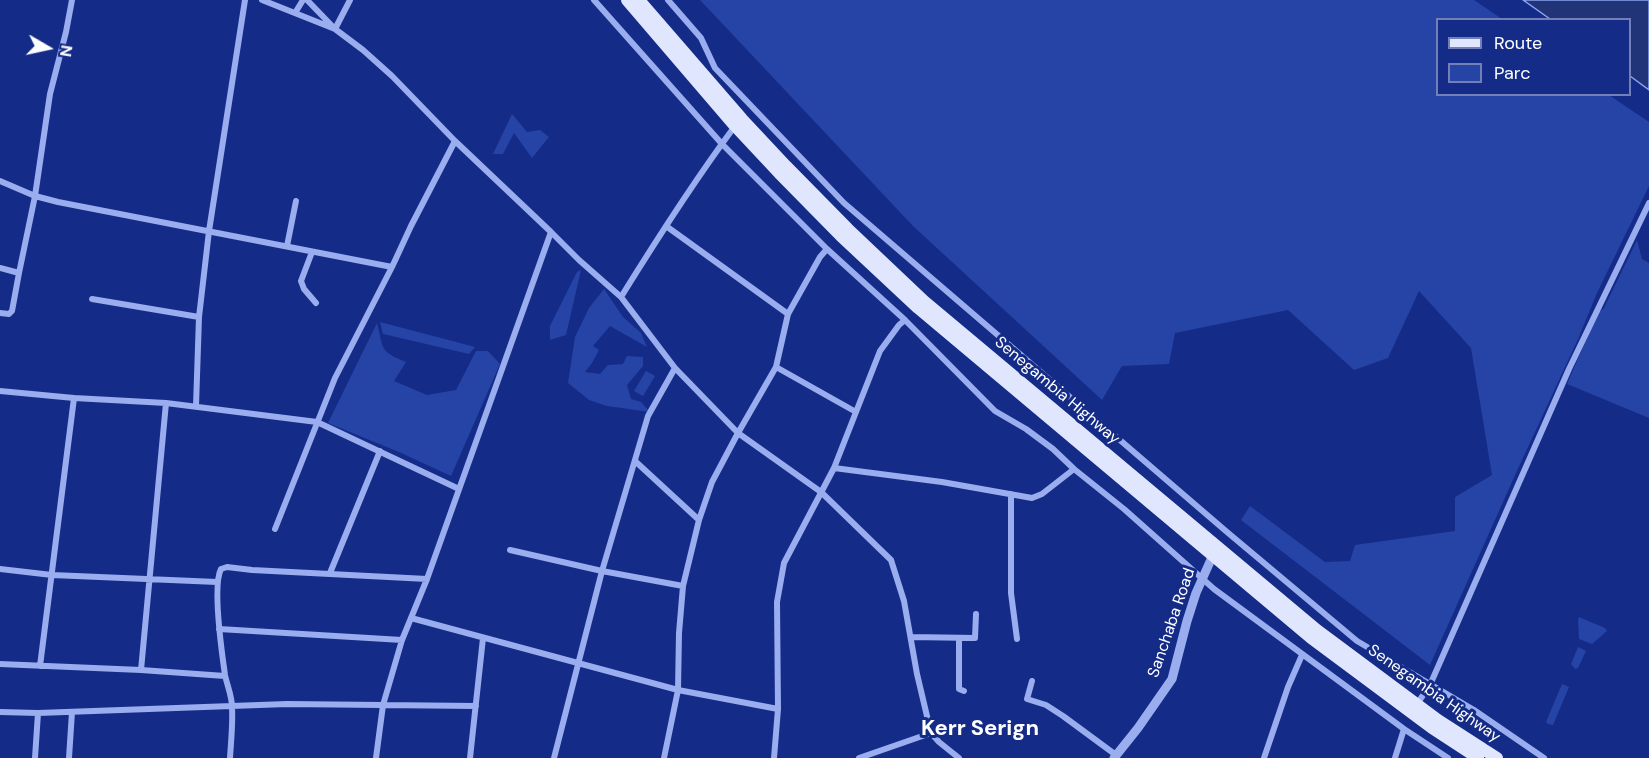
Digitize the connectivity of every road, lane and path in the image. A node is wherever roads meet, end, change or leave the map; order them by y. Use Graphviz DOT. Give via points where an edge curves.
graph roads {
  1 [pos="72,0"];
  2 [pos="245,0"];
  3 [pos="262,0"];
  4 [pos="303,0"];
  5 [pos="307,0"];
  6 [pos="351,0"];
  7 [pos="594,0"];
  8 [pos="627,0"];
  9 [pos="639,0"];
  10 [pos="668,0"];
  11 [pos="295,13"];
  12 [pos="335,29"];
  13 [pos="735,126"];
  14 [pos="455,141"];
  15 [pos="722,144"];
  16 [pos="0,181"];
  17 [pos="35,196"];
  18 [pos="296,201"];
  19 [pos="1649,203"];
  20 [pos="666,226"];
  21 [pos="209,231"];
  22 [pos="551,232"];
  23 [pos="287,246"];
  24 [pos="827,249"];
  25 [pos="312,252"];
  26 [pos="392,267"];
  27 [pos="0,268"];
  28 [pos="19,273"];
  29 [pos="621,297"];
  30 [pos="92,299"];
  31 [pos="316,303"];
  32 [pos="0,313"];
  33 [pos="788,314"];
  34 [pos="199,317"];
  35 [pos="905,320"];
  36 [pos="776,367"];
  37 [pos="675,368"];
  38 [pos="0,391"];
  39 [pos="75,398"];
  40 [pos="166,403"];
  41 [pos="196,406"];
  42 [pos="856,412"];
  43 [pos="317,422"];
  44 [pos="738,433"];
  45 [pos="380,451"];
  46 [pos="635,461"];
  47 [pos="834,468"];
  48 [pos="1074,469"];
  49 [pos="459,489"];
  50 [pos="821,492"];
  51 [pos="1011,494"];
  52 [pos="699,520"];
  53 [pos="275,529"];
  54 [pos="510,550"];
  55 [pos="1213,555"];
  56 [pos="0,569"];
  57 [pos="602,571"];
  58 [pos="330,573"];
  59 [pos="52,575"];
  60 [pos="1202,577"];
  61 [pos="148,579"];
  62 [pos="427,579"];
  63 [pos="217,582"];
  64 [pos="683,586"];
  65 [pos="976,614"];
  66 [pos="411,618"];
  67 [pos="219,629"];
  68 [pos="911,637"];
  69 [pos="483,638"];
  70 [pos="959,638"];
  71 [pos="1017,639"];
  72 [pos="402,640"];
  73 [pos="1302,655"];
  74 [pos="579,663"];
  75 [pos="0,664"];
  76 [pos="40,666"];
  77 [pos="141,670"];
  78 [pos="225,676"];
  79 [pos="1032,681"];
  80 [pos="1430,685"];
  81 [pos="678,690"];
  82 [pos="964,691"];
  83 [pos="232,705"];
  84 [pos="383,705"];
  85 [pos="1417,705"];
  86 [pos="476,706"];
  87 [pos="778,709"];
  88 [pos="0,712"];
  89 [pos="72,712"];
  90 [pos="38,713"];
  91 [pos="1404,729"];
  92 [pos="931,733"];
  93 [pos="1115,756"];
  94 [pos="35,758"];
  95 [pos="69,758"];
  96 [pos="230,758"];
  97 [pos="376,758"];
  98 [pos="470,758"];
  99 [pos="554,758"];
  100 [pos="664,758"];
  101 [pos="774,758"];
  102 [pos="859,758"];
  103 [pos="959,758"];
  104 [pos="1264,758"];
  105 [pos="1395,758"];
  106 [pos="1448,758"];
  107 [pos="1478,758"];
  108 [pos="1497,758"];
  109 [pos="1544,758"];
  1 -- 17 [label="street" via="50,94"];
  2 -- 21 [label="street"];
  3 -- 11 [label="street"];
  4 -- 11 [label="street"];
  5 -- 12 [label="street"];
  6 -- 12 [label="street"];
  7 -- 15 [label="street"];
  8 -- 13 [label="main road, Senegambia Highway"];
  9 -- 85 [label="main road, Senegambia Highway" via="786,166 924,301 1317,630"];
  10 -- 80 [label="street" via="701,38 716,68 844,203 1357,641"];
  11 -- 12 [label="street"];
  12 -- 14 [label="street" via="370,56"];
  13 -- 15 [label="street"];
  13 -- 55 [label="main road, Senegambia Highway" via="821,216 918,308"];
  14 -- 22 [label="street"];
  14 -- 26 [label="street"];
  15 -- 20 [label="street"];
  15 -- 24 [label="street"];
  16 -- 17 [label="street"];
  17 -- 21 [label="street"];
  17 -- 28 [label="street"];
  18 -- 23 [label="street"];
  19 -- 80 [label="street" via="1569,369"];
  20 -- 29 [label="street"];
  20 -- 33 [label="street"];
  21 -- 23 [label="street"];
  21 -- 34 [label="street"];
  22 -- 29 [label="street"];
  22 -- 49 [label="street"];
  23 -- 25 [label="street"];
  24 -- 33 [label="street"];
  24 -- 35 [label="street"];
  25 -- 26 [label="street"];
  25 -- 31 [label="street" via="301,281"];
  26 -- 43 [label="street"];
  27 -- 28 [label="street"];
  28 -- 32 [label="street" via="12,310 6,315"];
  29 -- 37 [label="street"];
  30 -- 34 [label="street"];
  33 -- 36 [label="street"];
  34 -- 41 [label="street"];
  35 -- 42 [label="street" via="880,351"];
  35 -- 48 [label="street" via="995,411 1026,429"];
  36 -- 42 [label="street"];
  36 -- 44 [label="street"];
  37 -- 44 [label="street"];
  37 -- 46 [label="street" via="648,417"];
  38 -- 39 [label="street"];
  39 -- 40 [label="street"];
  39 -- 59 [label="street"];
  40 -- 41 [label="street"];
  40 -- 61 [label="street"];
  41 -- 43 [label="street"];
  42 -- 47 [label="street"];
  43 -- 45 [label="street"];
  43 -- 53 [label="street"];
  44 -- 50 [label="street"];
  44 -- 52 [label="street" via="712,482"];
  45 -- 49 [label="street"];
  45 -- 58 [label="street"];
  46 -- 52 [label="street"];
  46 -- 57 [label="street"];
  47 -- 50 [label="street"];
  47 -- 51 [label="street"];
  48 -- 51 [label="street" via="1032,498"];
  48 -- 60 [label="street"];
  49 -- 62 [label="street"];
  50 -- 68 [label="street" via="891,560"];
  50 -- 87 [label="street" via="784,563 777,602"];
  51 -- 71 [label="street" via="1011,593"];
  52 -- 64 [label="street"];
  54 -- 57 [label="street"];
  55 -- 60 [label="street, Sanchaba Road"];
  55 -- 107 [label="main road, Senegambia Highway" via="1311,638"];
  56 -- 59 [label="street"];
  57 -- 64 [label="street"];
  57 -- 74 [label="street"];
  58 -- 62 [label="street"];
  58 -- 63 [label="street" via="227,567 221,569"];
  59 -- 61 [label="street"];
  59 -- 76 [label="street"];
  60 -- 73 [label="street"];
  60 -- 93 [label="street, Sanchaba Road" via="1172,679"];
  61 -- 63 [label="street"];
  61 -- 77 [label="street"];
  62 -- 66 [label="street"];
  63 -- 67 [label="street"];
  64 -- 81 [label="street"];
  65 -- 70 [label="street" via="975,638"];
  66 -- 69 [label="street"];
  66 -- 72 [label="street"];
  67 -- 72 [label="street"];
  67 -- 78 [label="street"];
  68 -- 70 [label="street"];
  68 -- 92 [label="street"];
  69 -- 74 [label="street"];
  69 -- 86 [label="street"];
  70 -- 82 [label="street" via="959,689"];
  72 -- 84 [label="street"];
  73 -- 91 [label="street"];
  73 -- 104 [label="street"];
  74 -- 81 [label="street"];
  74 -- 99 [label="street"];
  75 -- 76 [label="street"];
  76 -- 77 [label="street"];
  77 -- 78 [label="street"];
  78 -- 83 [label="street"];
  79 -- 93 [label="street" via="1027,699 1063,716"];
  80 -- 85 [label="street"];
  80 -- 109 [label="street"];
  81 -- 87 [label="street"];
  81 -- 100 [label="street"];
  83 -- 84 [label="street"];
  83 -- 89 [label="street"];
  83 -- 96 [label="street"];
  84 -- 86 [label="street"];
  84 -- 97 [label="street"];
  85 -- 108 [label="main road, Senegambia Highway"];
  86 -- 98 [label="street"];
  87 -- 101 [label="street"];
  88 -- 90 [label="street"];
  89 -- 90 [label="street"];
  89 -- 95 [label="street"];
  90 -- 94 [label="street"];
  91 -- 105 [label="street"];
  91 -- 106 [label="street"];
  92 -- 102 [label="street"];
  92 -- 103 [label="street"];
}
